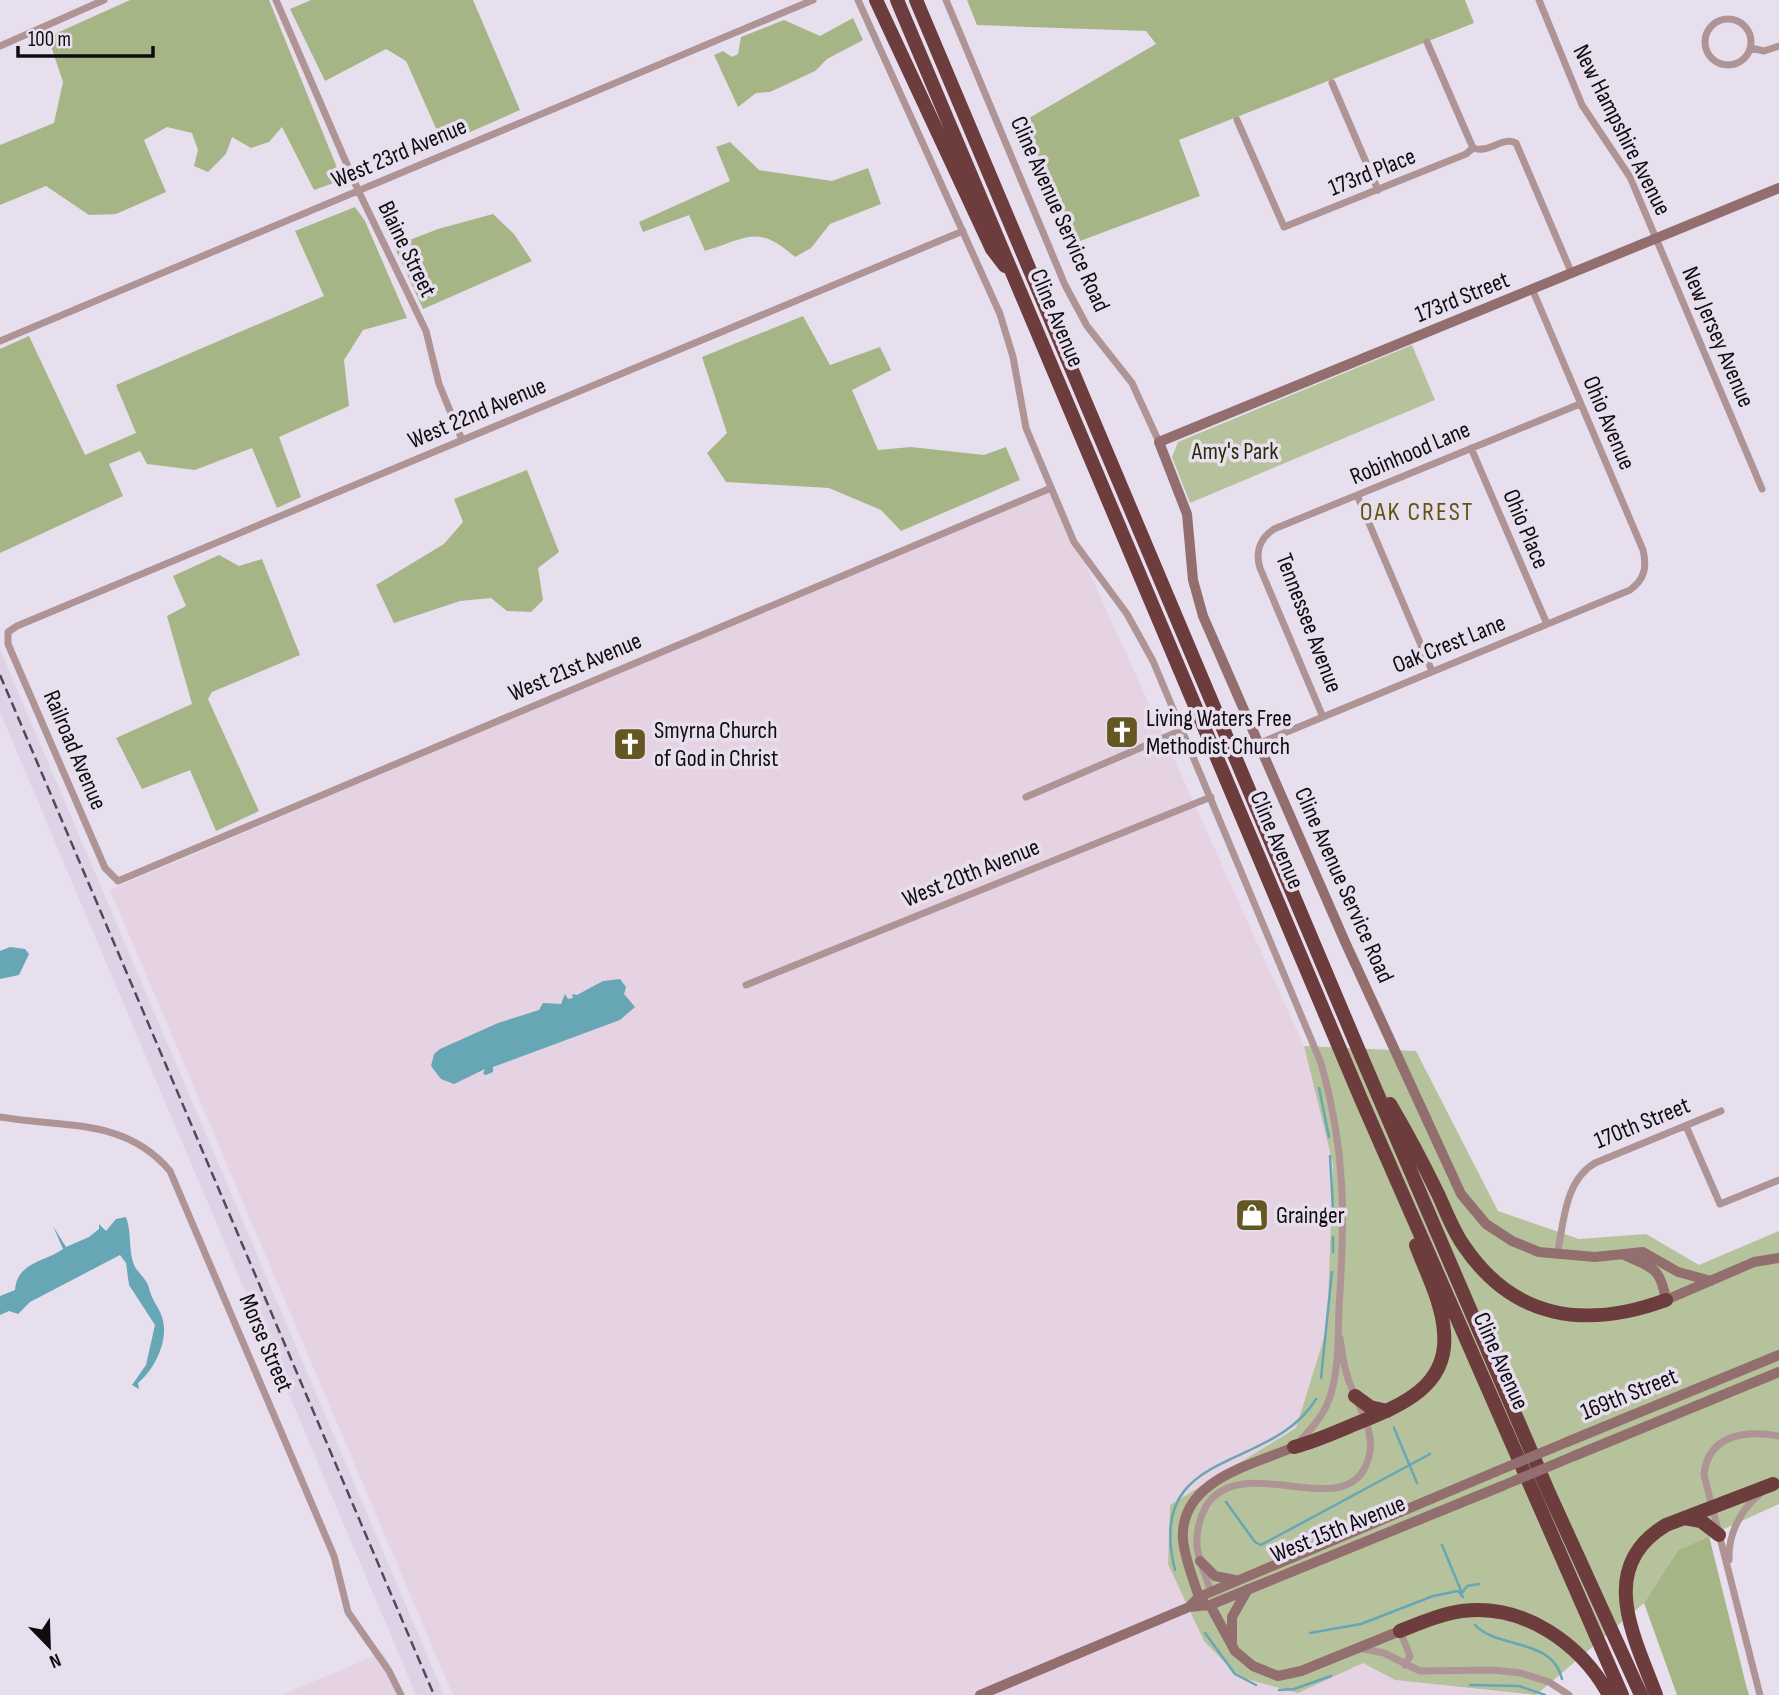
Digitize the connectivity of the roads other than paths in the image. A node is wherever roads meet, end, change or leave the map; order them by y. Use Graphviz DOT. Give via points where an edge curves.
graph roads {
  1 [pos="104,0"];
  2 [pos="276,0"];
  3 [pos="813,0"];
  4 [pos="858,0"];
  5 [pos="876,0"];
  6 [pos="897,0"];
  7 [pos="916,0"];
  8 [pos="946,0"];
  9 [pos="1539,0"];
  10 [pos="1427,42"];
  11 [pos="0,46"];
  12 [pos="1779,46"];
  13 [pos="1751,48"];
  14 [pos="1332,83"];
  15 [pos="1237,120"];
  16 [pos="1473,148"];
  17 [pos="1779,188"];
  18 [pos="358,190"];
  19 [pos="1378,190"];
  20 [pos="962,231"];
  21 [pos="1655,239"];
  22 [pos="1572,274"];
  23 [pos="1017,282"];
  24 [pos="1533,291"];
  25 [pos="0,341"];
  26 [pos="1580,404"];
  27 [pos="463,440"];
  28 [pos="1160,442"];
  29 [pos="1471,448"];
  30 [pos="1051,488"];
  31 [pos="1762,489"];
  32 [pos="1357,495"];
  33 [pos="1260,544"];
  34 [pos="1645,571"];
  35 [pos="1546,624"];
  36 [pos="8,632"];
  37 [pos="1432,671"];
  38 [pos="1323,716"];
  39 [pos="1182,730"];
  40 [pos="1260,743"];
  41 [pos="1026,797"];
  42 [pos="1211,797"];
  43 [pos="114,880"];
  44 [pos="746,985"];
  45 [pos="1359,1051"];
  46 [pos="1362,1099"];
  47 [pos="1721,1111"];
  48 [pos="0,1117"];
  49 [pos="1686,1126"];
  50 [pos="1779,1180"];
  51 [pos="1557,1255"];
  52 [pos="1624,1255"];
  53 [pos="1779,1258"];
  54 [pos="1710,1281"];
  55 [pos="1666,1300"];
  56 [pos="1338,1325"];
  57 [pos="1779,1355"];
  58 [pos="1779,1372"];
  59 [pos="1354,1396"];
  60 [pos="1387,1411"];
  61 [pos="1364,1420"];
  62 [pos="1779,1436"];
  63 [pos="1294,1447"];
  64 [pos="1494,1472"];
  65 [pos="1776,1482"];
  66 [pos="1502,1486"];
  67 [pos="1712,1506"];
  68 [pos="1683,1518"];
  69 [pos="1719,1535"];
  70 [pos="1200,1561"];
  71 [pos="1730,1572"];
  72 [pos="1238,1580"];
  73 [pos="1248,1589"];
  74 [pos="1211,1592"];
  75 [pos="1199,1597"];
  76 [pos="1210,1605"];
  77 [pos="1189,1606"];
  78 [pos="1400,1631"];
  79 [pos="1232,1646"];
  80 [pos="1357,1648"];
  81 [pos="1405,1665"];
  82 [pos="401,1695"];
  83 [pos="980,1695"];
  84 [pos="1569,1695"];
  85 [pos="1609,1695"];
  86 [pos="1622,1695"];
  87 [pos="1641,1695"];
  88 [pos="1656,1695"];
  89 [pos="1760,1695"];
  1 -- 11 [label="street"];
  2 -- 18 [label="street, Blaine Street"];
  3 -- 18 [label="street, West 23rd Avenue"];
  4 -- 20 [label="street, Cline Avenue"];
  5 -- 23 [label="highway" via="992,249"];
  6 -- 23 [label="highway, Cline Avenue"];
  7 -- 45 [label="highway, Cline Avenue"];
  8 -- 28 [label="street, Cline Avenue Service Road" via="1065,285 1093,335 1132,383"];
  9 -- 21 [label="street, New Hampshire Avenue" via="1582,105 1630,177"];
  10 -- 16 [label="street"];
  12 -- 13 [label="street" via="1764,51"];
  13 -- 13 [label="street" via="1742,61 1727,66 1712,60 1705,38 1713,25 1734,20 1750,34"];
  14 -- 19 [label="street"];
  15 -- 19 [label="street, 173rd Place" via="1284,227"];
  16 -- 19 [label="street, 173rd Place"];
  16 -- 22 [label="street, 173rd Place" via="1516,143"];
  17 -- 21 [label="main road, 173rd Street"];
  18 -- 25 [label="street, West 23rd Avenue"];
  18 -- 27 [label="street, Blaine Street" via="426,331 439,384"];
  20 -- 27 [label="street, West 22nd Avenue"];
  20 -- 30 [label="street, Cline Avenue" via="1003,323 1026,428"];
  21 -- 22 [label="main road, 173rd Street"];
  21 -- 31 [label="street, New Jersey Avenue"];
  22 -- 24 [label="main road, 173rd Street"];
  23 -- 46 [label="highway, Cline Avenue"];
  24 -- 26 [label="street, Ohio Avenue"];
  24 -- 28 [label="main road, 173rd Street"];
  26 -- 29 [label="street, Robinhood Lane"];
  26 -- 34 [label="street, Ohio Avenue" via="1643,550"];
  27 -- 36 [label="street, West 22nd Avenue"];
  28 -- 40 [label="main road, Cline Avenue Service Road" via="1187,514 1196,597"];
  29 -- 32 [label="street, Robinhood Lane"];
  29 -- 35 [label="street, Ohio Place"];
  30 -- 39 [label="street, Cline Avenue" via="1080,552 1136,629"];
  30 -- 43 [label="street, West 21st Avenue"];
  32 -- 33 [label="street, Robinhood Lane" via="1274,529"];
  32 -- 37 [label="street"];
  33 -- 38 [label="street, Tennessee Avenue" via="1260,568"];
  34 -- 35 [label="street, Oak Crest Lane" via="1630,590"];
  35 -- 37 [label="street, Oak Crest Lane"];
  36 -- 43 [label="street, Railroad Avenue" via="8,644"];
  37 -- 38 [label="street, Oak Crest Lane"];
  38 -- 40 [label="street, Oak Crest Lane"];
  39 -- 41 [label="street"];
  39 -- 42 [label="street, Cline Avenue"];
  40 -- 51 [label="main road, Cline Avenue Service Road" via="1461,1194 1499,1233 1525,1247"];
  42 -- 44 [label="street, West 20th Avenue"];
  42 -- 56 [label="street, Cline Avenue" via="1292,989 1330,1093 1345,1217"];
  45 -- 55 [label="highway" via="1463,1245 1508,1293 1550,1312 1600,1317"];
  45 -- 87 [label="highway, Cline Avenue"];
  46 -- 60 [label="highway" via="1445,1335 1439,1366 1425,1387 1408,1402"];
  46 -- 86 [label="highway, Cline Avenue"];
  47 -- 49 [label="street, 170th Street"];
  48 -- 82 [label="street, Morse Street" via="111,1131 148,1150 170,1171 334,1556 348,1612"];
  49 -- 50 [label="street" via="1720,1205"];
  49 -- 51 [label="street, 170th Street" via="1582,1172 1571,1191"];
  51 -- 52 [label="main road, Cline Avenue Service Road"];
  52 -- 54 [label="main road, Cline Avenue Service Road" via="1643,1252 1678,1272"];
  52 -- 55 [label="main road, Cline Avenue Service Road" via="1652,1265 1664,1285"];
  53 -- 54 [label="main road" via="1754,1262"];
  54 -- 55 [label="main road"];
  56 -- 59 [label="street, Cline Avenue"];
  56 -- 63 [label="street, Cline Avenue" via="1332,1392 1321,1418"];
  57 -- 64 [label="main road, 169th Street, bridge"];
  58 -- 66 [label="main road, 169th Street, bridge"];
  59 -- 60 [label="highway"];
  59 -- 61 [label="street, Cline Avenue"];
  60 -- 61 [label="highway"];
  61 -- 63 [label="highway"];
  61 -- 70 [label="street, Cline Avenue" via="1370,1446 1367,1462 1344,1486 1316,1490 1255,1482 1225,1488 1212,1499 1197,1533"];
  62 -- 67 [label="street" via="1740,1433 1715,1448 1704,1475"];
  63 -- 75 [label="main road, Cline Avenue" via="1218,1479 1198,1495 1183,1539"];
  64 -- 72 [label="main road, West 15th Avenue"];
  65 -- 67 [label="highway"];
  65 -- 71 [label="street" via="1740,1517 1729,1550"];
  66 -- 73 [label="main road, West 15th Avenue"];
  67 -- 68 [label="highway"];
  67 -- 69 [label="street"];
  68 -- 69 [label="highway" via="1701,1521"];
  68 -- 88 [label="highway" via="1654,1532 1642,1544 1629,1566 1625,1590 1627,1616"];
  69 -- 71 [label="street"];
  70 -- 72 [label="main road" via="1215,1576"];
  70 -- 74 [label="street, Cline Avenue"];
  71 -- 89 [label="street"];
  72 -- 74 [label="main road, West 15th Avenue"];
  73 -- 76 [label="main road, West 15th Avenue"];
  73 -- 79 [label="main road" via="1232,1617"];
  74 -- 75 [label="main road, West 15th Avenue"];
  74 -- 76 [label="street, Cline Avenue"];
  75 -- 76 [label="main road"];
  75 -- 77 [label="main road, West 15th Avenue"];
  76 -- 77 [label="main road, West 15th Avenue"];
  76 -- 79 [label="main road"];
  77 -- 83 [label="main road, West 15th Avenue"];
  78 -- 80 [label="main road"];
  78 -- 81 [label="street" via="1410,1656"];
  78 -- 85 [label="highway" via="1464,1611 1504,1613 1538,1624 1567,1643 1596,1671"];
  79 -- 80 [label="main road" via="1253,1666 1278,1676"];
  80 -- 81 [label="street" via="1384,1653"];
  81 -- 84 [label="street" via="1420,1671 1521,1673"];
}
